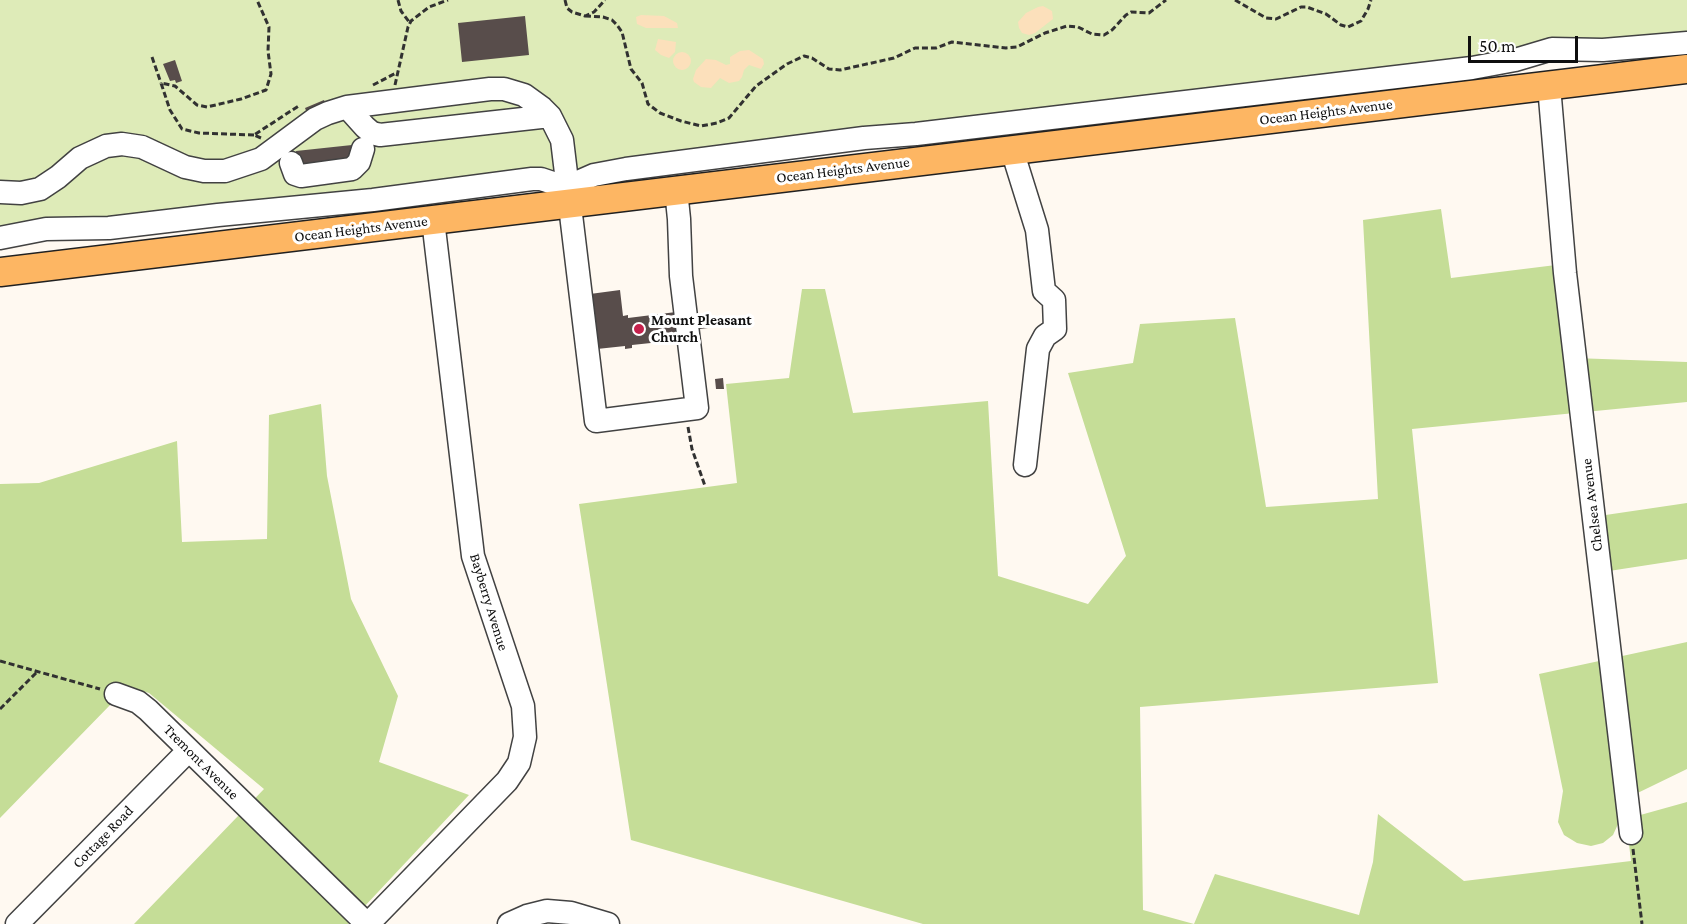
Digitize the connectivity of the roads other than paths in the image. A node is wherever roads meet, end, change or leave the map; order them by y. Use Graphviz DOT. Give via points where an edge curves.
graph roads {
  1 [pos="1687,43"];
  2 [pos="1687,69"];
  3 [pos="1549,86"];
  4 [pos="347,107"];
  5 [pos="550,116"];
  6 [pos="363,146"];
  7 [pos="1011,150"];
  8 [pos="288,158"];
  9 [pos="676,190"];
  10 [pos="0,192"];
  11 [pos="569,193"];
  12 [pos="433,219"];
  13 [pos="0,238"];
  14 [pos="0,272"];
  15 [pos="1025,465"];
  16 [pos="116,694"];
  17 [pos="188,751"];
  18 [pos="1630,833"];
  19 [pos="17,924"];
  20 [pos="367,924"];
  21 [pos="509,924"];
  22 [pos="608,924"];
  1 -- 11 [label="street" via="1602,51 1552,49 1472,68 626,169 594,175 578,182"];
  2 -- 3 [label="main road, Ocean Heights Avenue"];
  3 -- 7 [label="main road, Ocean Heights Avenue"];
  3 -- 18 [label="street, Chelsea Avenue" via="1565,273"];
  4 -- 5 [label="street" via="504,89 524,95"];
  4 -- 6 [label="street"];
  4 -- 8 [label="street" via="315,119"];
  5 -- 6 [label="street" via="393,134"];
  5 -- 11 [label="street" via="562,140"];
  6 -- 8 [label="street" via="359,162 352,169 301,176 295,174"];
  7 -- 9 [label="main road, Ocean Heights Avenue"];
  7 -- 15 [label="street" via="1036,230 1044,291 1053,300 1055,329 1045,336 1038,350"];
  8 -- 10 [label="street" via="216,171 184,167 142,147 112,145 84,155 40,189"];
  9 -- 11 [label="main road, Ocean Heights Avenue"];
  9 -- 11 [label="street" via="681,276 697,408 596,421"];
  11 -- 12 [label="main road, Ocean Heights Avenue"];
  11 -- 13 [label="street" via="556,184 532,179 373,201 109,228 46,229"];
  12 -- 14 [label="main road, Ocean Heights Avenue"];
  12 -- 20 [label="street, Bayberry Avenue" via="473,556 523,706 525,737 519,763 507,781"];
  16 -- 17 [label="street, Tremont Avenue" via="142,704"];
  17 -- 19 [label="street, Cottage Road"];
  17 -- 20 [label="street, Tremont Avenue"];
  21 -- 22 [label="street" via="547,911 571,913"];
}
